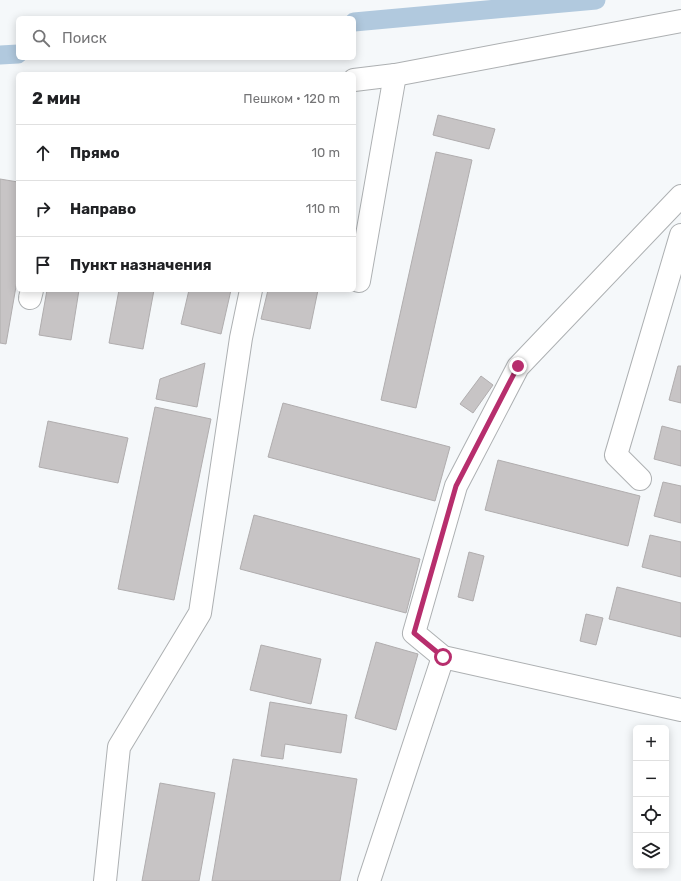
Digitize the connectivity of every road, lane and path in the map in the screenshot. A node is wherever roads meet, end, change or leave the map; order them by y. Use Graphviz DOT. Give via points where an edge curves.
graph roads {
  1 [pos="681,21"];
  2 [pos="395,75"];
  3 [pos="356,80"];
  4 [pos="681,196"];
  5 [pos="673,214"];
  6 [pos="681,235"];
  7 [pos="359,281"];
  8 [pos="251,292"];
  9 [pos="640,479"];
  10 [pos="443,657"];
  11 [pos="681,710"];
  12 [pos="105,881"];
  13 [pos="368,881"];
  1 -- 2 [label="lane"];
  2 -- 3 [label="lane"];
  2 -- 7 [label="lane"];
  4 -- 5 [label="lane"];
  5 -- 10 [label="lane" via="518,366 456,486 414,633"];
  6 -- 9 [label="lane" via="616,455"];
  8 -- 12 [label="lane" via="241,338 200,613 119,747"];
  10 -- 11 [label="lane"];
  10 -- 13 [label="lane"];
}
